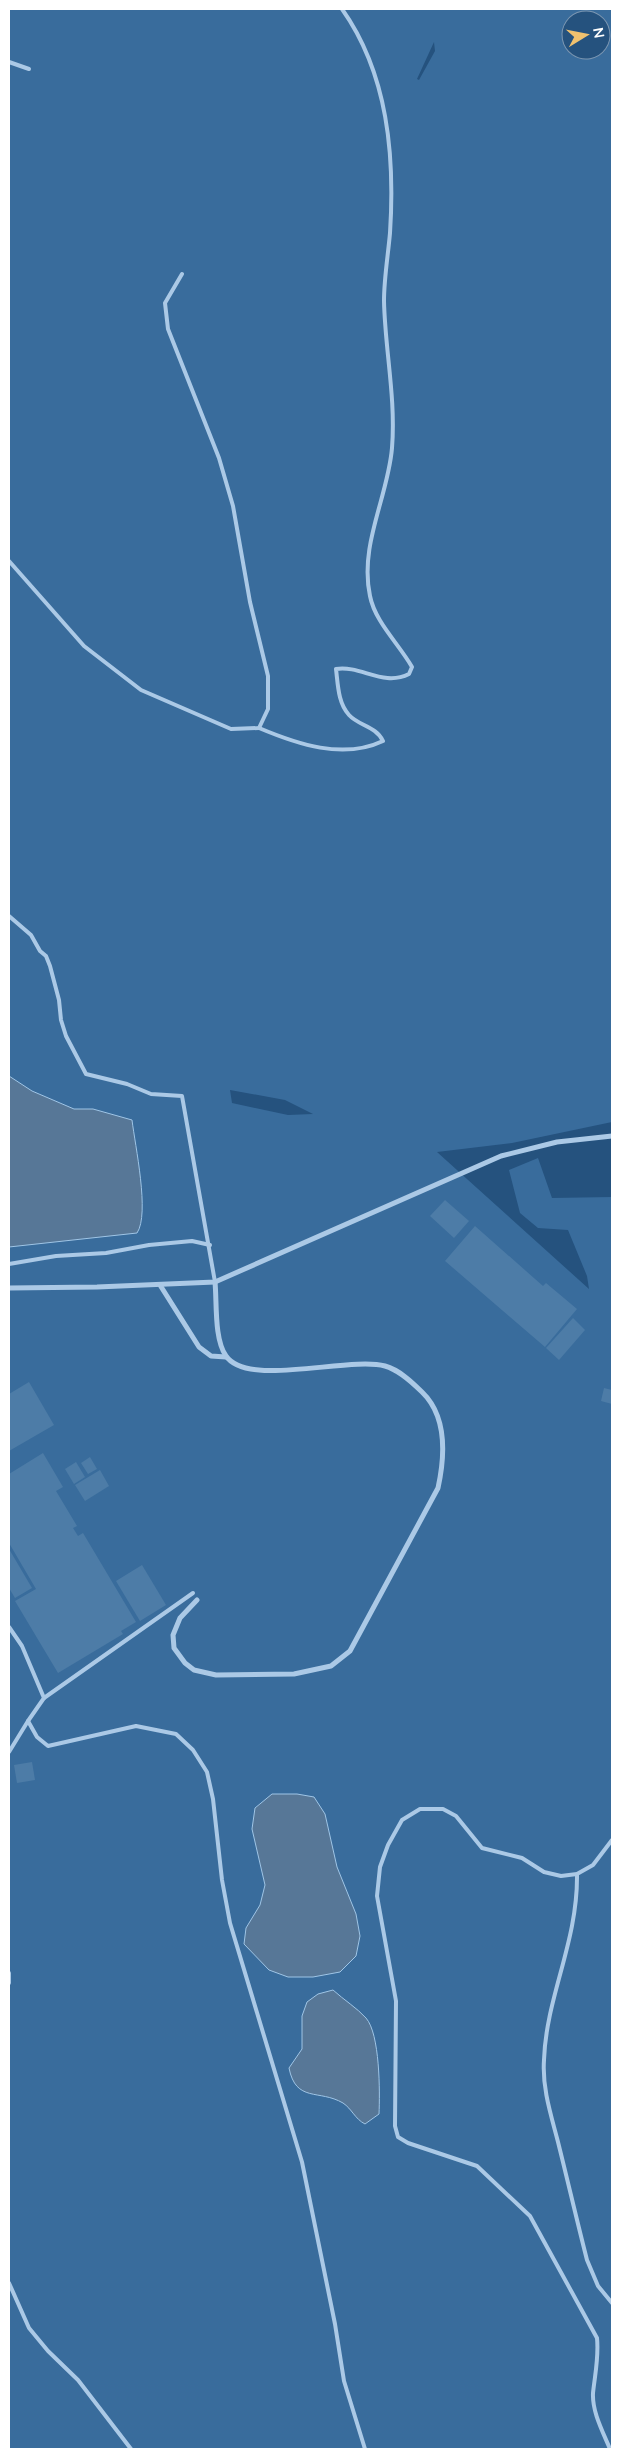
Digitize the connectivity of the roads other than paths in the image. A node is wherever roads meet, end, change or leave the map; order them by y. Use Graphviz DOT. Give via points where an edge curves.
graph roads {
  1 [pos="342,9"];
  2 [pos="9,62"];
  3 [pos="29,68"];
  4 [pos="182,274"];
  5 [pos="9,561"];
  6 [pos="259,728"];
  7 [pos="9,916"];
  8 [pos="612,1136"];
  9 [pos="210,1245"];
  10 [pos="9,1264"];
  11 [pos="215,1282"];
  12 [pos="160,1285"];
  13 [pos="9,1288"];
  14 [pos="226,1357"];
  15 [pos="193,1593"];
  16 [pos="197,1600"];
  17 [pos="9,1626"];
  18 [pos="44,1698"];
  19 [pos="28,1721"];
  20 [pos="9,1752"];
  21 [pos="612,1840"];
  22 [pos="577,1874"];
  23 [pos="9,1974"];
  24 [pos="9,1983"];
  25 [pos="9,2283"];
  26 [pos="612,2303"];
  27 [pos="131,2449"];
  28 [pos="365,2449"];
  29 [pos="610,2449"];
  1 -- 6 [label="lane" via="374,70 392,157 384,298 393,411 392,449 370,544 369,589 374,608 412,667 409,674 390,678 336,669 339,696 350,715 380,736 383,742 374,746 322,749 281,738"];
  2 -- 3 [label="lane"];
  4 -- 6 [label="lane" via="165,303 168,329 219,458 233,506 250,602 268,676 268,709"];
  5 -- 6 [label="lane" via="84,646 142,690 231,729"];
  7 -- 9 [label="lane" via="31,935 46,956 66,1036 86,1074 151,1094 182,1096"];
  8 -- 11 [label="street" via="557,1142 502,1156"];
  9 -- 10 [label="lane" via="192,1241 149,1245"];
  9 -- 11 [label="lane"];
  11 -- 12 [label="street"];
  11 -- 14 [label="street" via="218,1337"];
  12 -- 13 [label="street"];
  12 -- 14 [label="street" via="199,1347 211,1356"];
  14 -- 16 [label="street" via="240,1368 265,1371 367,1364 385,1366 407,1377 427,1397 439,1420 444,1442 443,1466 438,1488 350,1651 331,1666 294,1674 216,1676 194,1670 174,1648 173,1635 180,1618"];
  15 -- 18 [label="lane"];
  17 -- 18 [label="lane" via="22,1646"];
  18 -- 19 [label="lane"];
  19 -- 20 [label="lane"];
  19 -- 28 [label="lane" via="37,1737 48,1746 136,1726 176,1734 193,1750 207,1772 230,1923 302,2162 344,2381"];
  21 -- 22 [label="lane" via="593,1865"];
  22 -- 26 [label="lane" via="572,1935 548,2028 545,2092 587,2260 598,2286"];
  22 -- 29 [label="lane" via="561,1876 544,1872 522,1858 482,1848 456,1816 443,1809 420,1809 402,1820 388,1845 380,1867 377,1896 396,2001 395,2126 398,2137 477,2166 530,2216 597,2338 599,2352 593,2394"];
  23 -- 24 [label="lane"];
  25 -- 27 [label="lane" via="29,2328 78,2380"];
}
